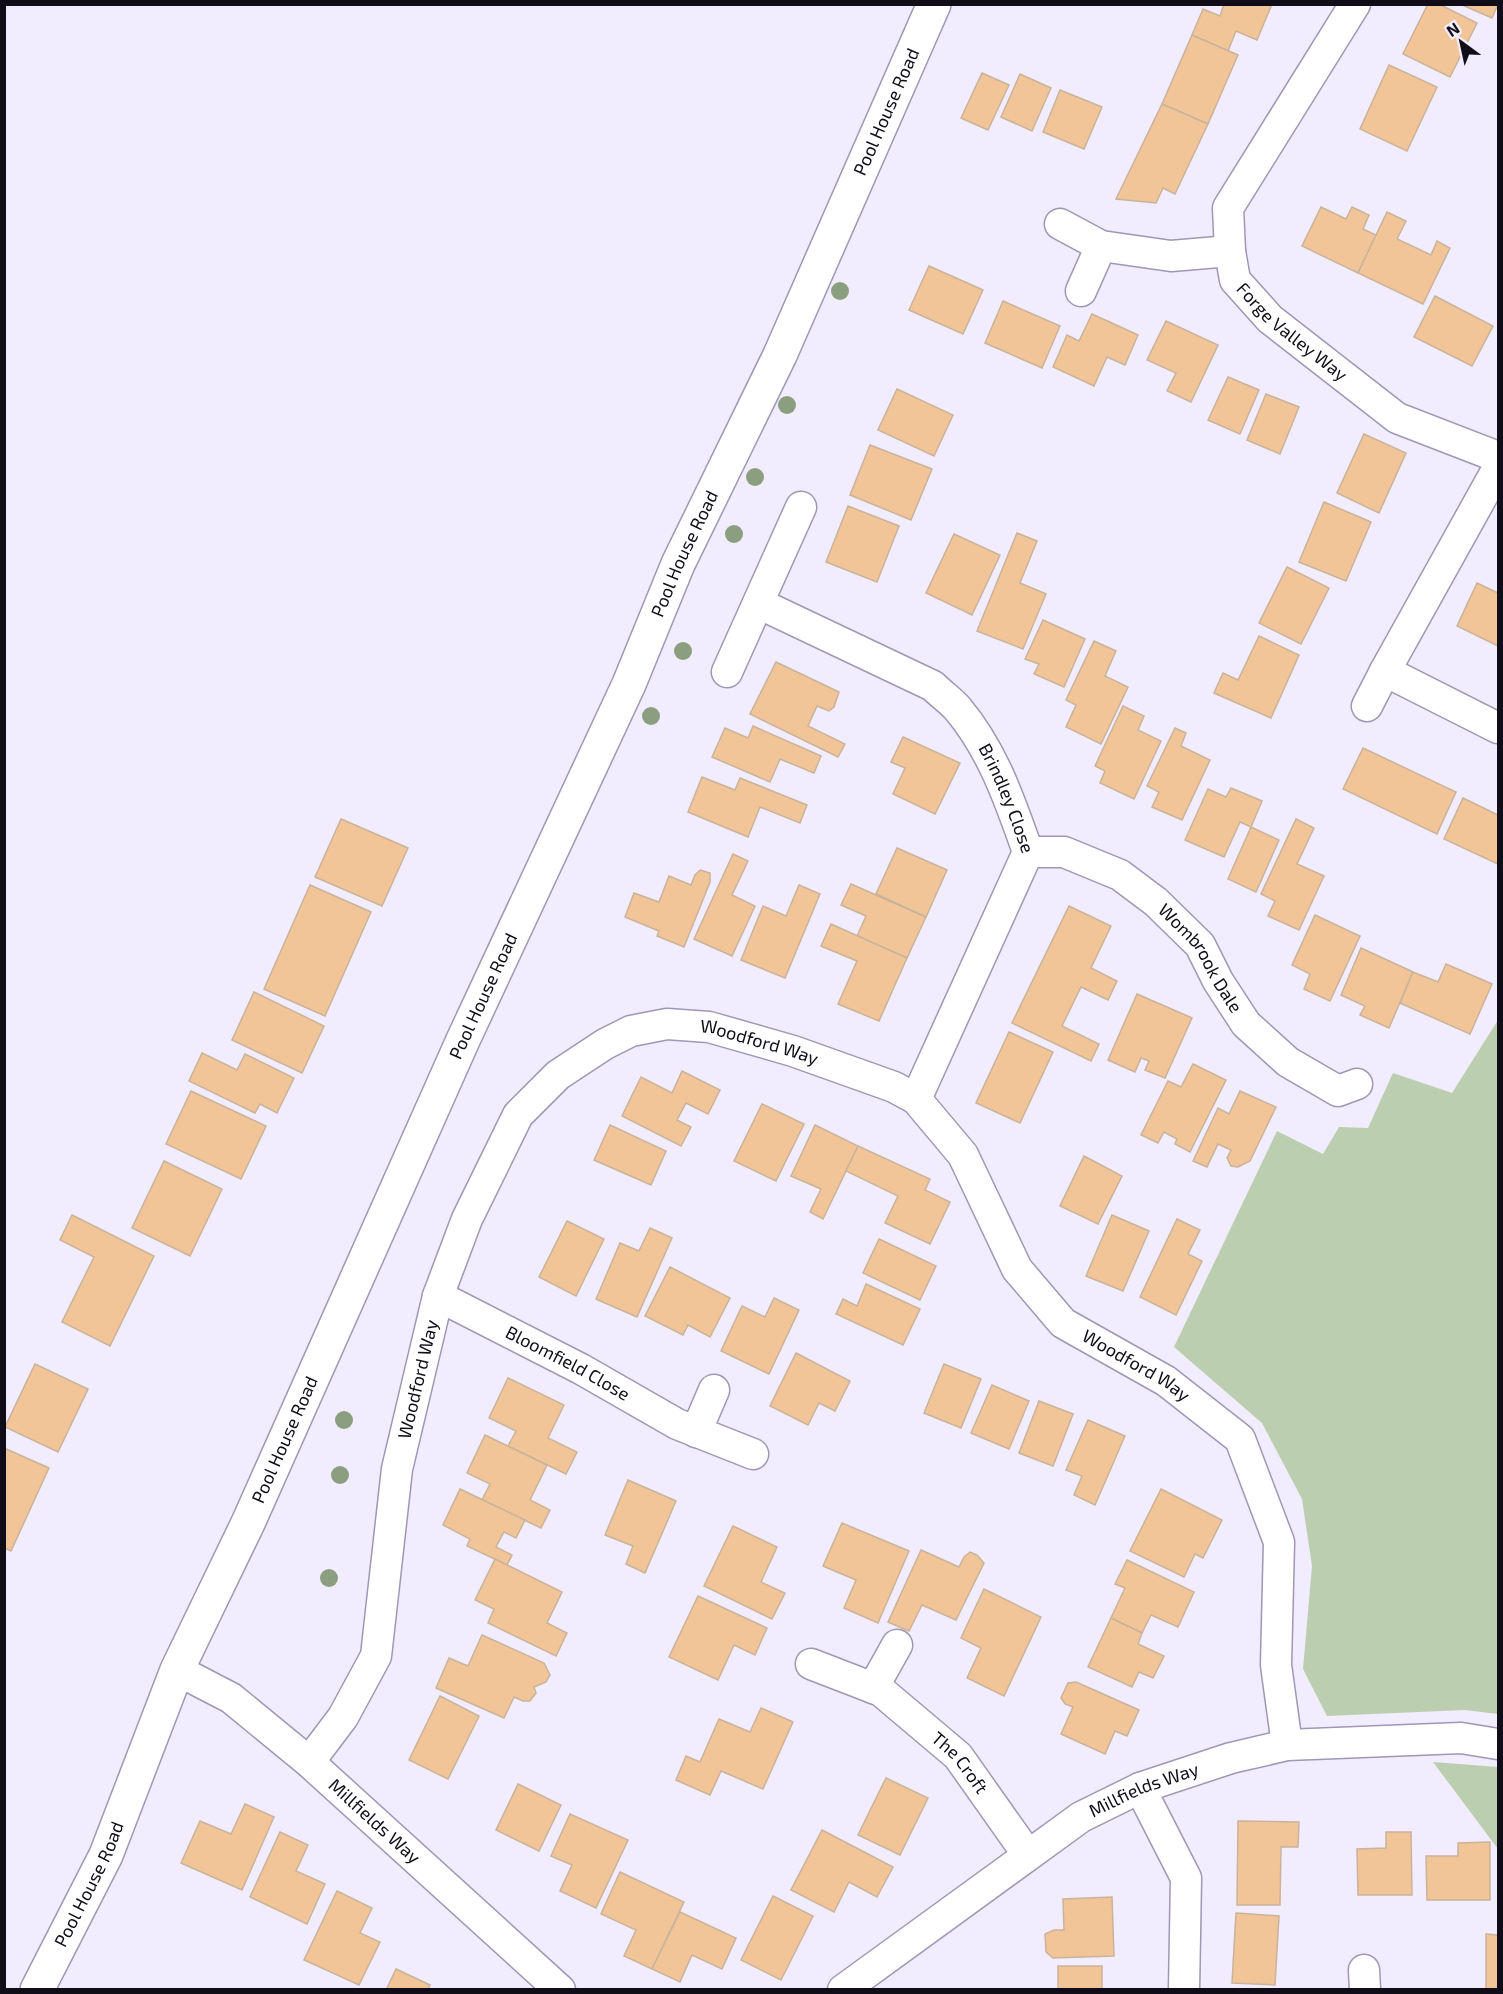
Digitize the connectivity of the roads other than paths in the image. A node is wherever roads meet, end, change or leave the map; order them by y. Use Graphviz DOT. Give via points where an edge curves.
graph roads {
  1 [pos="934,4"];
  2 [pos="1355,4"];
  3 [pos="1060,224"];
  4 [pos="1101,246"];
  5 [pos="1230,250"];
  6 [pos="1081,291"];
  7 [pos="1498,457"];
  8 [pos="1498,468"];
  9 [pos="801,507"];
  10 [pos="758,603"];
  11 [pos="1385,671"];
  12 [pos="727,672"];
  13 [pos="1367,706"];
  14 [pos="1498,728"];
  15 [pos="1028,852"];
  16 [pos="1358,1084"];
  17 [pos="916,1099"];
  18 [pos="438,1296"];
  19 [pos="714,1390"];
  20 [pos="696,1432"];
  21 [pos="753,1454"];
  22 [pos="897,1645"];
  23 [pos="811,1664"];
  24 [pos="177,1670"];
  25 [pos="873,1688"];
  26 [pos="1498,1744"];
  27 [pos="1287,1745"];
  28 [pos="309,1762"];
  29 [pos="1140,1788"];
  30 [pos="1028,1856"];
  31 [pos="37,1989"];
  32 [pos="560,1989"];
  33 [pos="843,1989"];
  34 [pos="1184,1989"];
  1 -- 24 [label="street, Pool House Road" via="780,355 678,564 629,684 463,1040 248,1523"];
  2 -- 5 [label="street, Forge Valley Way" via="1228,208"];
  3 -- 4 [label="street"];
  4 -- 5 [label="street" via="1171,256"];
  4 -- 6 [label="street"];
  5 -- 7 [label="street, Forge Valley Way" via="1235,280 1270,320 1397,418"];
  8 -- 11 [label="street"];
  9 -- 10 [label="street"];
  10 -- 12 [label="street"];
  10 -- 15 [label="street, Brindley Close" via="933,687 957,707 992,758"];
  11 -- 13 [label="street"];
  11 -- 14 [label="street"];
  15 -- 16 [label="street, Wombrook Dale" via="1064,852 1120,875 1156,902 1200,945 1245,1024 1288,1062 1338,1091"];
  15 -- 17 [label="street, Brindley Close"];
  17 -- 18 [label="street, Woodford Way" via="894,1087 793,1051 709,1027 667,1024 631,1031 558,1075 518,1115 467,1219"];
  17 -- 27 [label="street, Woodford Way" via="963,1155 1017,1269 1063,1323 1166,1382 1240,1439 1280,1542 1276,1665"];
  18 -- 20 [label="street, Bloomfield Close"];
  18 -- 28 [label="street, Woodford Way" via="397,1469 375,1656 343,1717"];
  19 -- 20 [label="street"];
  20 -- 21 [label="street, Bloomfield Close"];
  22 -- 25 [label="street"];
  23 -- 25 [label="street, The Croft"];
  24 -- 28 [label="street, Millfields Way" via="231,1698"];
  24 -- 31 [label="street, Pool House Road" via="106,1855"];
  25 -- 30 [label="street, The Croft" via="958,1756"];
  26 -- 27 [label="street, Millfields Way" via="1461,1738"];
  27 -- 29 [label="street, Millfields Way" via="1231,1758"];
  28 -- 32 [label="street, Millfields Way"];
  29 -- 30 [label="street, Millfields Way" via="1081,1817"];
  29 -- 34 [label="street" via="1186,1878"];
  30 -- 33 [label="street, Millfields Way"];
}
